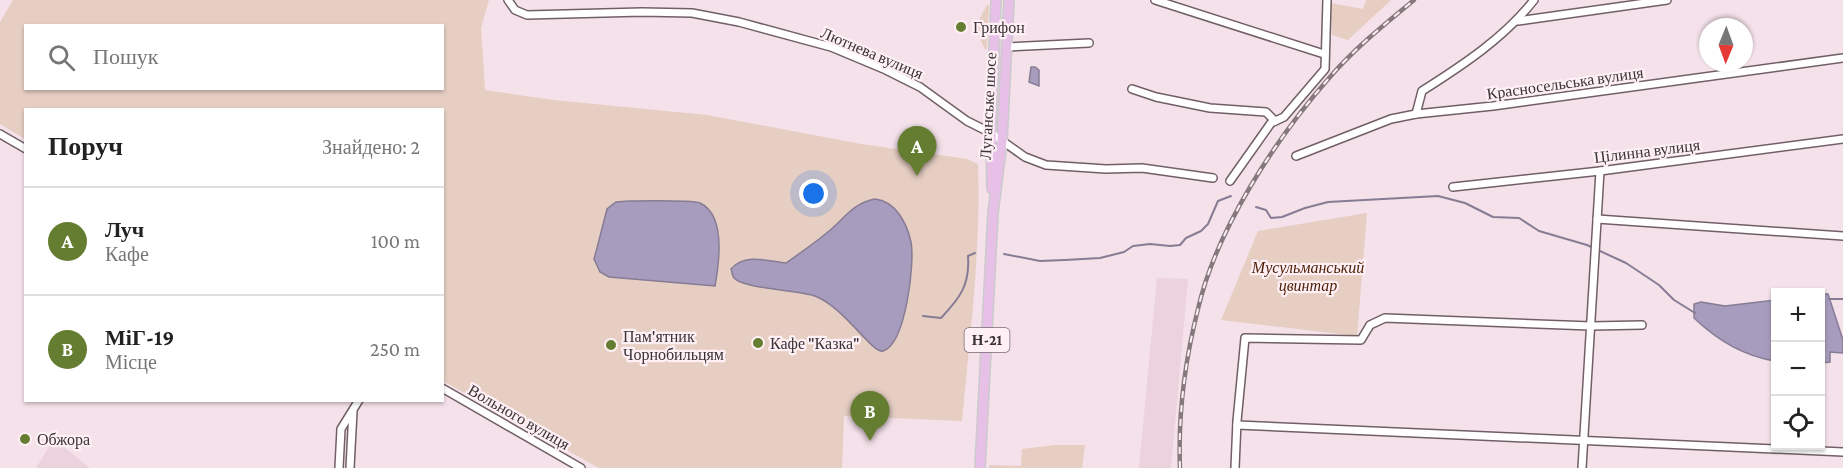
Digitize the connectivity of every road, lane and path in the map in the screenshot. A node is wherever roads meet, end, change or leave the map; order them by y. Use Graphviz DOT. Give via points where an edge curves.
graph roads {
  1 [pos="508,0"];
  2 [pos="996,0"];
  3 [pos="1009,0"];
  4 [pos="1155,0"];
  5 [pos="1327,0"];
  6 [pos="1534,0"];
  7 [pos="1667,0"];
  8 [pos="1518,21"];
  9 [pos="1089,43"];
  10 [pos="1006,47"];
  11 [pos="1324,54"];
  12 [pos="1843,58"];
  13 [pos="1132,89"];
  14 [pos="1416,114"];
  15 [pos="1275,121"];
  16 [pos="991,133"];
  17 [pos="0,134"];
  18 [pos="1843,139"];
  19 [pos="1002,141"];
  20 [pos="24,148"];
  21 [pos="1296,156"];
  22 [pos="1600,171"];
  23 [pos="1213,178"];
  24 [pos="1230,181"];
  25 [pos="1453,187"];
  26 [pos="993,213"];
  27 [pos="1597,219"];
  28 [pos="1843,236"];
  29 [pos="1642,325"];
  30 [pos="1591,326"];
  31 [pos="444,389"];
  32 [pos="358,402"];
  33 [pos="354,409"];
  34 [pos="1237,425"];
  35 [pos="1584,440"];
  36 [pos="1843,452"];
  37 [pos="339,468"];
  38 [pos="350,468"];
  39 [pos="581,468"];
  40 [pos="980,468"];
  41 [pos="1235,468"];
  42 [pos="1582,468"];
  1 -- 16 [label="street, Лютнева вулиця" via="515,10 527,15 692,13 793,36 886,70"];
  2 -- 16 [label="main road, Луганське шосе / Н-21"];
  3 -- 10 [label="main road, Луганське шосе / Н-21"];
  4 -- 11 [label="street"];
  5 -- 11 [label="street"];
  6 -- 8 [label="street"];
  7 -- 8 [label="street"];
  8 -- 14 [label="street" via="1422,91"];
  9 -- 10 [label="street"];
  10 -- 19 [label="main road, Луганське шосе / Н-21"];
  11 -- 15 [label="street" via="1325,69 1284,117"];
  12 -- 14 [label="street, Красносельська вулиця"];
  13 -- 15 [label="street" via="1210,108 1266,112"];
  14 -- 21 [label="street, Красносельська вулиця" via="1391,119"];
  15 -- 24 [label="street"];
  16 -- 19 [label="street, Лютнева вулиця"];
  16 -- 26 [label="main road, Луганське шосе / Н-21"];
  17 -- 20 [label="street"];
  18 -- 22 [label="street, Цілинна вулиця"];
  19 -- 23 [label="street, Лютнева вулиця" via="1046,165 1142,168"];
  19 -- 26 [label="main road, Луганське шосе / Н-21"];
  22 -- 25 [label="street, Цілинна вулиця"];
  22 -- 27 [label="street"];
  26 -- 40 [label="main road, Луганське шосе / Н-21"];
  27 -- 28 [label="street"];
  27 -- 30 [label="street"];
  29 -- 30 [label="street"];
  30 -- 34 [label="street" via="1385,318 1370,325 1361,340 1245,338"];
  30 -- 35 [label="street"];
  31 -- 39 [label="street, Вольного вулиця"];
  32 -- 33 [label="street"];
  33 -- 37 [label="street" via="341,429"];
  33 -- 38 [label="street"];
  34 -- 35 [label="street"];
  34 -- 41 [label="street"];
  35 -- 36 [label="street"];
  35 -- 42 [label="street"];
}
